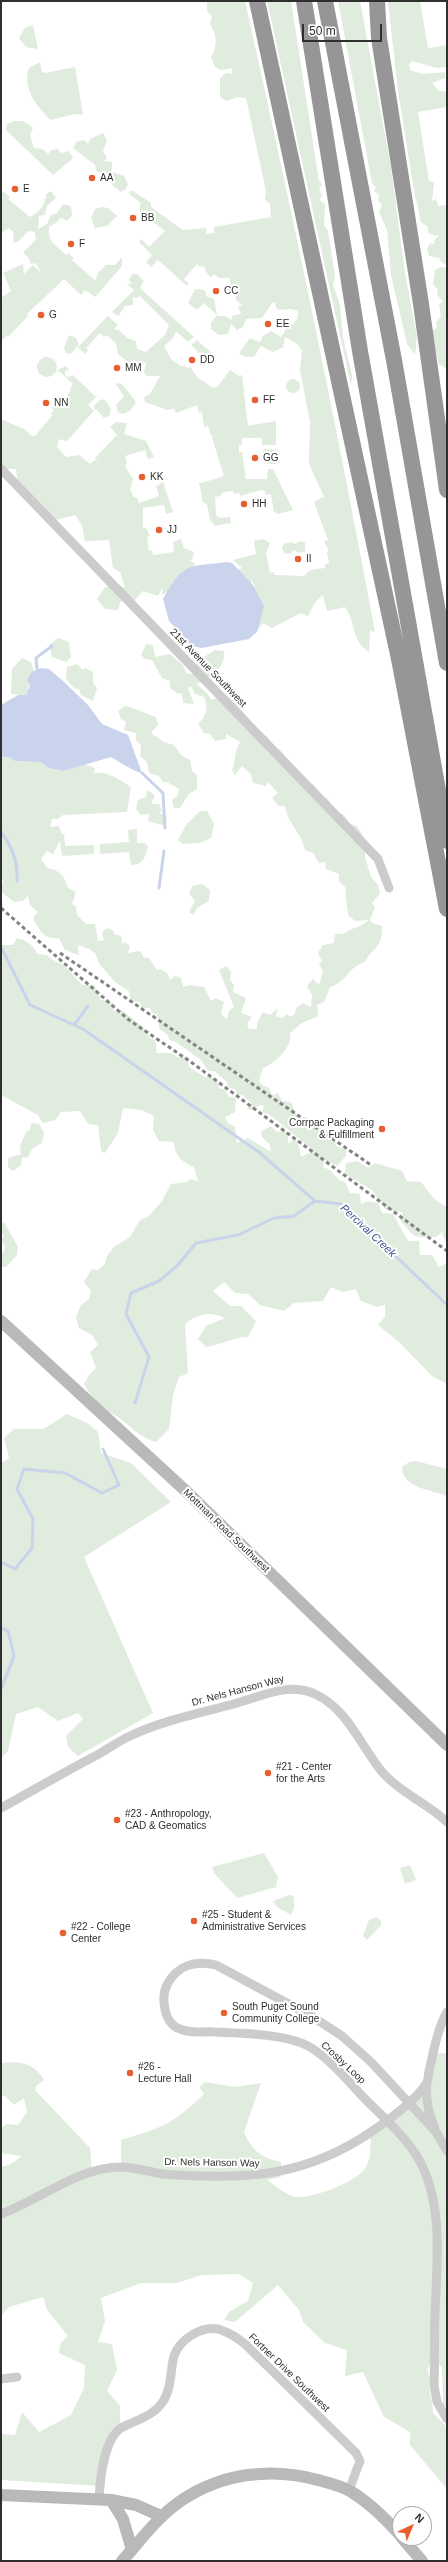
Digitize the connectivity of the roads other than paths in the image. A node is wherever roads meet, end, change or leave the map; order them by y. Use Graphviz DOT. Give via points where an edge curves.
graph roads {
  1 [pos="257,1"];
  2 [pos="304,1"];
  3 [pos="326,1"];
  4 [pos="369,1"];
  5 [pos="377,1"];
  6 [pos="379,38"];
  7 [pos="1,469"];
  8 [pos="447,490"];
  9 [pos="447,663"];
  10 [pos="447,841"];
  11 [pos="389,888"];
  12 [pos="447,909"];
  13 [pos="1,1321"];
  14 [pos="447,1745"];
  15 [pos="1,1808"];
  16 [pos="447,1822"];
  17 [pos="447,2012"];
  18 [pos="427,2083"];
  19 [pos="408,2102"];
  20 [pos="387,2121"];
  21 [pos="436,2132"];
  22 [pos="447,2151"];
  23 [pos="1,2214"];
  24 [pos="17,2377"];
  25 [pos="1,2379"];
  26 [pos="447,2419"];
  27 [pos="349,2490"];
  28 [pos="1,2494"];
  29 [pos="105,2500"];
  30 [pos="161,2516"];
  31 [pos="392,2526"];
  32 [pos="409,2546"];
  33 [pos="132,2550"];
  34 [pos="122,2561"];
  35 [pos="422,2561"];
  1 -- 12 [label="highway" via="400,659"];
  2 -- 10 [label="highway" via="361,359"];
  3 -- 9 [label="highway" via="394,360"];
  4 -- 6 [label="highway"];
  5 -- 6 [label="highway"];
  6 -- 8 [label="highway" via="422,304"];
  7 -- 11 [label="street, 21st Avenue Southwest" via="378,859"];
  13 -- 14 [label="street, Mottman Road Southwest" via="191,1496"];
  15 -- 16 [label="street, Dr. Nels Hanson Way" via="160,1723 294,1688 315,1694 333,1705 393,1783"];
  17 -- 18 [label="street" via="438,2035"];
  18 -- 19 [label="street, Dr. Nels Hanson Way"];
  18 -- 21 [label="street" via="425,2095"];
  19 -- 20 [label="street, Dr. Nels Hanson Way"];
  19 -- 20 [label="street, Crosby Loop" via="371,2062 342,2036 230,1971 201,1961 187,1965 173,1974 165,1988 164,2005 168,2018 178,2029 193,2033 214,2032 288,2038 310,2047 333,2066"];
  19 -- 21 [label="street, Crosby Loop"];
  20 -- 23 [label="street, Dr. Nels Hanson Way" via="337,2154 293,2170 237,2176 162,2174 121,2167 92,2172"];
  20 -- 26 [label="street, Crosby Loop" via="418,2158 431,2193 438,2238 434,2385 437,2402"];
  21 -- 22 [label="street, Crosby Loop"];
  24 -- 25 [label="street"];
  27 -- 29 [label="street, Fortner Drive Southwest" via="360,2461 356,2453 245,2344 232,2334 218,2329 203,2330 191,2335 181,2344 175,2355 163,2401 156,2411 120,2429 111,2439 102,2472"];
  27 -- 30 [label="street" via="298,2474 267,2472 234,2476 182,2500"];
  27 -- 31 [label="street" via="381,2514"];
  28 -- 29 [label="street"];
  29 -- 30 [label="street" via="136,2505"];
  29 -- 33 [label="street" via="123,2519"];
  30 -- 33 [label="street"];
  32 -- 35 [label="street"];
  33 -- 34 [label="street"];
}
